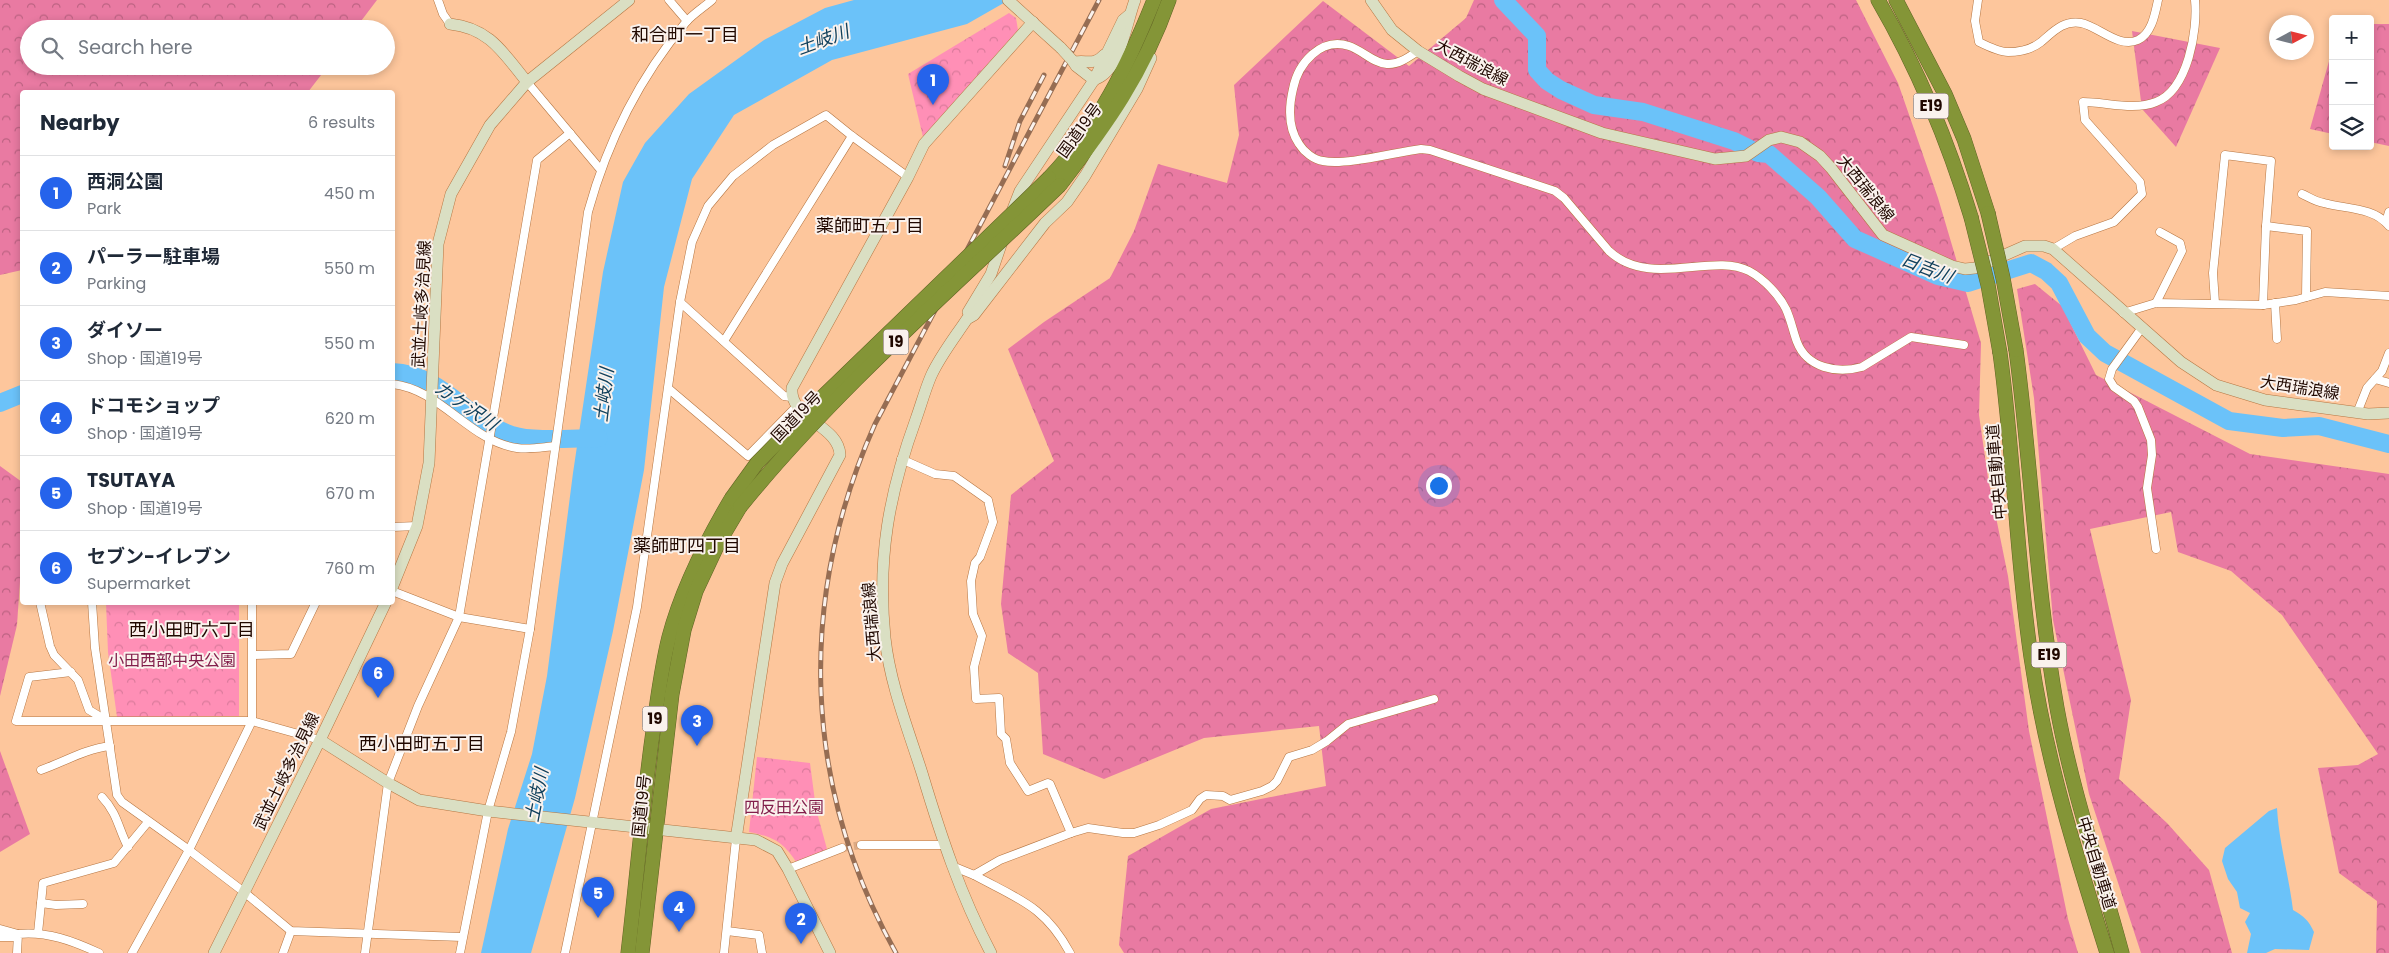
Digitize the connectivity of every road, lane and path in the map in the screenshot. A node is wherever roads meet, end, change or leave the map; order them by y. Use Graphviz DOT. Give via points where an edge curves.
graph roads {
  1 [pos="438,0"];
  2 [pos="628,0"];
  3 [pos="669,0"];
  4 [pos="712,0"];
  5 [pos="1008,0"];
  6 [pos="1135,0"];
  7 [pos="1154,0"];
  8 [pos="1169,0"];
  9 [pos="1372,0"];
  10 [pos="1878,0"];
  11 [pos="1896,0"];
  12 [pos="1978,0"];
  13 [pos="2158,0"];
  14 [pos="2195,0"];
  15 [pos="1129,16"];
  16 [pos="687,21"];
  17 [pos="1032,22"];
  18 [pos="450,24"];
  19 [pos="1157,35"];
  20 [pos="1109,49"];
  21 [pos="1418,52"];
  22 [pos="1074,61"];
  23 [pos="1094,80"];
  24 [pos="527,82"];
  25 [pos="570,133"];
  26 [pos="852,136"];
  27 [pos="600,169"];
  28 [pos="908,177"];
  29 [pos="1055,181"];
  30 [pos="2302,194"];
  31 [pos="1013,209"];
  32 [pos="2389,212"];
  33 [pos="1045,223"];
  34 [pos="2387,224"];
  35 [pos="2266,226"];
  36 [pos="2160,232"];
  37 [pos="2053,250"];
  38 [pos="2389,296"];
  39 [pos="2306,297"];
  40 [pos="680,302"];
  41 [pos="2156,303"];
  42 [pos="2215,303"];
  43 [pos="2275,303"];
  44 [pos="2263,305"];
  45 [pos="2123,313"];
  46 [pos="968,319"];
  47 [pos="2141,328"];
  48 [pos="2277,339"];
  49 [pos="724,341"];
  50 [pos="1964,345"];
  51 [pos="2389,353"];
  52 [pos="2375,379"];
  53 [pos="2389,383"];
  54 [pos="395,384"];
  55 [pos="669,389"];
  56 [pos="432,398"];
  57 [pos="794,402"];
  58 [pos="2357,413"];
  59 [pos="2389,413"];
  60 [pos="489,440"];
  61 [pos="555,446"];
  62 [pos="901,459"];
  63 [pos="735,503"];
  64 [pos="417,526"];
  65 [pos="395,527"];
  66 [pos="2156,549"];
  67 [pos="395,582"];
  68 [pos="395,591"];
  69 [pos="41,605"];
  70 [pos="92,605"];
  71 [pos="252,605"];
  72 [pos="315,605"];
  73 [pos="385,605"];
  74 [pos="459,617"];
  75 [pos="530,629"];
  76 [pos="253,655"];
  77 [pos="71,672"];
  78 [pos="1434,699"];
  79 [pos="106,720"];
  80 [pos="252,721"];
  81 [pos="320,740"];
  82 [pos="110,746"];
  83 [pos="41,770"];
  84 [pos="388,783"];
  85 [pos="102,798"];
  86 [pos="492,812"];
  87 [pos="148,822"];
  88 [pos="591,823"];
  89 [pos="642,829"];
  90 [pos="656,830"];
  91 [pos="1071,833"];
  92 [pos="736,839"];
  93 [pos="944,844"];
  94 [pos="861,845"];
  95 [pos="128,847"];
  96 [pos="842,848"];
  97 [pos="189,850"];
  98 [pos="951,866"];
  99 [pos="788,869"];
  100 [pos="974,876"];
  101 [pos="244,892"];
  102 [pos="41,903"];
  103 [pos="83,904"];
  104 [pos="0,929"];
  105 [pos="291,931"];
  106 [pos="727,931"];
  107 [pos="38,933"];
  108 [pos="368,934"];
  109 [pos="17,936"];
  110 [pos="0,937"];
  111 [pos="462,937"];
  112 [pos="17,953"];
  113 [pos="99,953"];
  114 [pos="132,953"];
  115 [pos="214,953"];
  116 [pos="283,953"];
  117 [pos="365,953"];
  118 [pos="460,953"];
  119 [pos="565,953"];
  120 [pos="628,953"];
  121 [pos="642,953"];
  122 [pos="724,953"];
  123 [pos="762,953"];
  124 [pos="830,953"];
  125 [pos="991,953"];
  126 [pos="1070,953"];
  127 [pos="2106,953"];
  128 [pos="2122,953"];
  1 -- 18 [label="street"];
  2 -- 24 [label="main road, 武並土岐多治見線"];
  3 -- 16 [label="street"];
  4 -- 16 [label="street"];
  5 -- 17 [label="main road"];
  6 -- 15 [label="main road"];
  7 -- 29 [label="highway, 国道19号 / 19" via="1105,106"];
  8 -- 19 [label="highway, 国道19号 / 19"];
  9 -- 21 [label="main road, 大西瑞浪線" via="1392,30"];
  10 -- 127 [label="highway, 中央自動車道 / E19, bridge" via="1927,95 1955,164 1988,285 2007,407 2031,656 2045,740"];
  11 -- 128 [label="highway, 中央自動車道 / E19, bridge" via="1945,94 1988,213 2003,278 2026,421 2038,568 2057,706 2069,770"];
  12 -- 13 [label="street" via="1975,22 1979,42 2006,52 2026,50 2040,43 2059,26 2081,23 2121,41 2134,41 2147,32"];
  14 -- 37 [label="street" via="2197,14 2193,43 2179,81 2167,96 2155,103 2128,106 2084,102 2085,120 2140,182 2142,194 2114,222 2075,236"];
  15 -- 20 [label="main road" via="1123,20"];
  15 -- 23 [label="main road" via="1115,59 1107,71"];
  16 -- 27 [label="street" via="645,79 621,121"];
  17 -- 22 [label="main road, bridge"];
  17 -- 28 [label="main road" via="924,144"];
  18 -- 24 [label="main road" via="466,26 492,39"];
  19 -- 29 [label="highway, 国道19号 / 19" via="1136,78 1092,144"];
  19 -- 33 [label="main road" via="1138,89 1112,134 1067,202"];
  20 -- 22 [label="main road" via="1099,61 1088,64"];
  20 -- 23 [label="main road"];
  21 -- 37 [label="main road, 大西瑞浪線" via="1483,89 1602,133 1715,159 1746,156 1769,140 1790,138 1810,148 1830,168 1883,235 1952,266 1974,268 2025,246 2044,246"];
  21 -- 50 [label="street" via="1385,64 1348,46 1326,46 1317,50 1301,66 1291,99 1292,129 1299,144 1307,153 1324,162 1430,150 1555,191 1609,251 1630,263 1674,270 1722,266 1749,271 1772,290 1785,308 1806,356 1831,370 1862,367 1912,337"];
  22 -- 23 [label="main road"];
  23 -- 31 [label="main road" via="1020,191"];
  24 -- 25 [label="street"];
  24 -- 56 [label="main road, 武並土岐多治見線" via="490,125 451,194 438,244"];
  25 -- 27 [label="street"];
  25 -- 60 [label="street" via="536,160"];
  26 -- 28 [label="street"];
  26 -- 40 [label="street" via="826,114 773,144 732,176 708,206 692,242"];
  26 -- 49 [label="street"];
  27 -- 61 [label="street" via="588,212"];
  28 -- 57 [label="main road" via="792,388"];
  29 -- 63 [label="highway, 国道19号 / 19, bridge"];
  30 -- 34 [label="street" via="2322,203 2368,212"];
  31 -- 33 [label="main road" via="1017,216 1038,226"];
  31 -- 46 [label="main road" via="991,274 968,312"];
  32 -- 34 [label="street"];
  33 -- 46 [label="main road"];
  35 -- 39 [label="street" via="2307,231"];
  35 -- 42 [label="street" via="2270,161 2225,155 2213,273"];
  35 -- 44 [label="street"];
  36 -- 41 [label="street" via="2180,243 2182,251"];
  37 -- 45 [label="main road, 大西瑞浪線"];
  38 -- 39 [label="street" via="2325,292"];
  39 -- 43 [label="street"];
  40 -- 49 [label="street"];
  40 -- 55 [label="street"];
  41 -- 42 [label="street"];
  41 -- 45 [label="street"];
  42 -- 44 [label="street"];
  43 -- 44 [label="street"];
  43 -- 48 [label="street"];
  45 -- 47 [label="main road, 大西瑞浪線"];
  46 -- 62 [label="main road, 大西瑞浪線" via="931,375"];
  47 -- 58 [label="main road, 大西瑞浪線" via="2180,362 2216,385 2265,400"];
  47 -- 66 [label="street" via="2110,374 2111,384 2138,407 2151,440 2147,488"];
  49 -- 57 [label="street"];
  51 -- 52 [label="street"];
  52 -- 53 [label="street"];
  52 -- 58 [label="street" via="2362,398"];
  54 -- 56 [label="street"];
  55 -- 57 [label="street" via="748,456"];
  55 -- 88 [label="street" via="637,607"];
  56 -- 60 [label="street"];
  56 -- 64 [label="main road, 武並土岐多治見線" via="429,463"];
  57 -- 92 [label="main road" via="836,439 840,455 775,583"];
  58 -- 59 [label="main road, 大西瑞浪線"];
  60 -- 61 [label="street" via="515,448"];
  60 -- 74 [label="street"];
  61 -- 75 [label="street"];
  62 -- 91 [label="street" via="935,474 954,476 988,500 993,522 972,572 974,614 982,636 974,667 976,699 999,698 1001,734 1006,739 1010,763 1028,791 1050,784"];
  62 -- 93 [label="main road, 大西瑞浪線" via="884,537 885,639 893,678"];
  63 -- 89 [label="highway, 国道19号 / 19" via="711,533 688,580 669,638 658,693"];
  63 -- 90 [label="highway, 国道19号 / 19" via="696,591 684,630 672,694"];
  64 -- 65 [label="street"];
  64 -- 67 [label="main road, 武並土岐多治見線"];
  68 -- 74 [label="street"];
  69 -- 77 [label="street" via="54,655"];
  70 -- 79 [label="street"];
  71 -- 76 [label="street"];
  72 -- 76 [label="street" via="291,654"];
  73 -- 81 [label="main road, 武並土岐多治見線"];
  74 -- 75 [label="street"];
  74 -- 84 [label="street" via="418,706"];
  75 -- 86 [label="street"];
  76 -- 80 [label="street"];
  77 -- 79 [label="street" via="78,680 89,710"];
  77 -- 79 [label="street" via="29,677 16,721"];
  78 -- 91 [label="street" via="1343,727 1327,742 1289,757 1277,781 1262,791 1230,800 1206,795 1192,810 1134,832 1088,828"];
  79 -- 80 [label="street"];
  79 -- 82 [label="street"];
  80 -- 81 [label="street"];
  80 -- 97 [label="street"];
  81 -- 84 [label="main road"];
  81 -- 101 [label="main road, 武並土岐多治見線"];
  82 -- 83 [label="street" via="88,749"];
  82 -- 87 [label="street" via="116,795"];
  84 -- 86 [label="main road" via="419,800"];
  84 -- 108 [label="street"];
  85 -- 95 [label="street" via="112,809"];
  86 -- 88 [label="main road"];
  86 -- 111 [label="street"];
  87 -- 95 [label="street"];
  87 -- 97 [label="street"];
  88 -- 89 [label="main road"];
  88 -- 119 [label="street"];
  89 -- 90 [label="main road"];
  89 -- 120 [label="highway, 国道19号 / 19"];
  90 -- 92 [label="main road"];
  90 -- 121 [label="highway, 国道19号 / 19"];
  91 -- 100 [label="street" via="1000,860"];
  92 -- 99 [label="main road" via="756,840 769,846 777,851"];
  92 -- 106 [label="street"];
  93 -- 94 [label="street"];
  93 -- 98 [label="main road, 大西瑞浪線"];
  95 -- 102 [label="street" via="114,863 43,883"];
  96 -- 99 [label="street"];
  97 -- 101 [label="street"];
  97 -- 114 [label="street"];
  98 -- 100 [label="street"];
  98 -- 125 [label="main road, 大西瑞浪線" via="969,913"];
  99 -- 124 [label="main road"];
  100 -- 126 [label="street" via="1036,908"];
  101 -- 105 [label="street"];
  101 -- 115 [label="main road, 武並土岐多治見線"];
  102 -- 103 [label="street"];
  102 -- 107 [label="street"];
  104 -- 109 [label="street"];
  105 -- 108 [label="street"];
  105 -- 116 [label="street"];
  106 -- 122 [label="street"];
  106 -- 123 [label="street" via="759,935"];
  107 -- 109 [label="street"];
  107 -- 113 [label="street" via="72,940"];
  108 -- 111 [label="street"];
  108 -- 117 [label="street"];
  109 -- 110 [label="street"];
  109 -- 112 [label="street"];
  111 -- 118 [label="street"];
}
